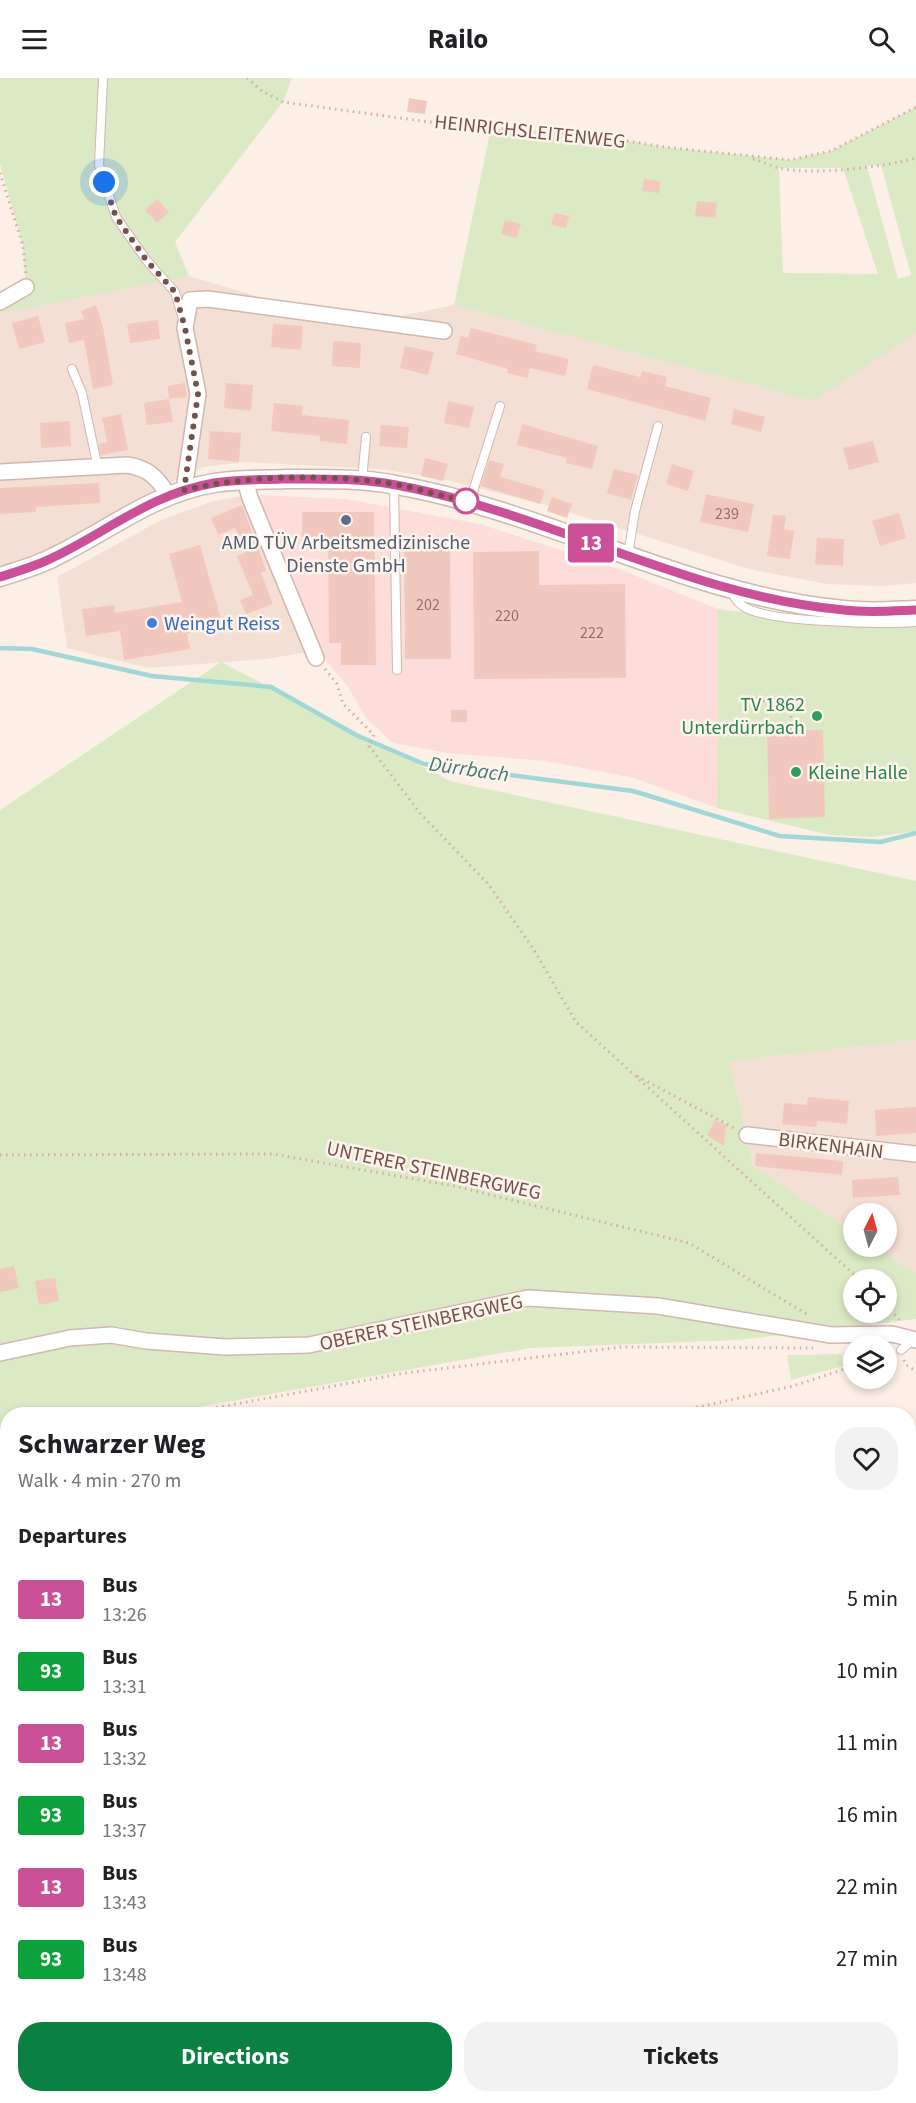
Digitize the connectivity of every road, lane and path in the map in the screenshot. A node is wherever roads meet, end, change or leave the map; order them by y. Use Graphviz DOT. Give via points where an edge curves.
graph roads {
  1 [pos="103,78"];
  2 [pos="248,78"];
  3 [pos="916,107"];
  4 [pos="742,156"];
  5 [pos="916,158"];
  6 [pos="0,173"];
  7 [pos="26,287"];
  8 [pos="0,302"];
  9 [pos="185,328"];
  10 [pos="444,331"];
  11 [pos="72,369"];
  12 [pos="500,406"];
  13 [pos="658,426"];
  14 [pos="366,437"];
  15 [pos="98,469"];
  16 [pos="0,472"];
  17 [pos="245,480"];
  18 [pos="362,482"];
  19 [pos="394,484"];
  20 [pos="176,492"];
  21 [pos="470,502"];
  22 [pos="628,557"];
  23 [pos="0,578"];
  24 [pos="729,587"];
  25 [pos="916,610"];
  26 [pos="916,622"];
  27 [pos="316,658"];
  28 [pos="397,670"];
  29 [pos="763,701"];
  30 [pos="791,730"];
  31 [pos="633,1074"];
  32 [pos="747,1135"];
  33 [pos="916,1154"];
  34 [pos="0,1155"];
  35 [pos="848,1269"];
  36 [pos="831,1335"];
  37 [pos="911,1342"];
  38 [pos="820,1348"];
  39 [pos="0,1353"];
  40 [pos="843,1370"];
  41 [pos="916,1371"];
  42 [pos="219,1407"];
  43 [pos="698,1407"];
  1 -- 9 [label="lane" via="99,165 116,217 175,292"];
  2 -- 4 [label="path, HEINRICHSLEITENWEG" via="283,102 437,123 581,133"];
  3 -- 4 [label="path, HEINRICHSLEITENWEG" via="831,152 790,160"];
  4 -- 5 [label="path" via="779,168 812,170"];
  6 -- 7 [label="path" via="24,246"];
  7 -- 8 [label="street"];
  9 -- 10 [label="street" via="190,300 208,299"];
  9 -- 20 [label="street" via="198,394"];
  11 -- 15 [label="lane" via="82,393"];
  12 -- 21 [label="lane"];
  13 -- 22 [label="lane" via="635,511"];
  14 -- 18 [label="lane"];
  15 -- 16 [label="street"];
  15 -- 20 [label="street" via="127,465 142,468"];
  17 -- 18 [label="street"];
  17 -- 20 [label="street"];
  17 -- 27 [label="street"];
  18 -- 19 [label="street"];
  19 -- 21 [label="street"];
  19 -- 28 [label="lane"];
  20 -- 23 [label="street" via="54,557"];
  21 -- 22 [label="street"];
  22 -- 24 [label="street"];
  24 -- 25 [label="street" via="845,610"];
  24 -- 26 [label="lane" via="744,607 766,614 825,621"];
  27 -- 31 [label="path" via="337,684 343,704 374,735 369,746 420,813 489,885 534,950 576,1022"];
  29 -- 30 [label="path" via="791,702"];
  31 -- 32 [label="path"];
  31 -- 35 [label="path"];
  32 -- 33 [label="street, BIRKENHAIN"];
  34 -- 36 [label="path, UNTERER STEINBERGWEG" via="273,1154 454,1186 689,1243 818,1321"];
  36 -- 37 [label="street, OBERER STEINBERGWEG" via="892,1335"];
  36 -- 39 [label="street, OBERER STEINBERGWEG" via="658,1306 528,1298 309,1345 225,1347 111,1335 70,1338"];
  37 -- 41 [label="path" via="906,1365"];
  38 -- 42 [label="path" via="622,1347 405,1373"];
  40 -- 43 [label="path" via="793,1386"];
}
